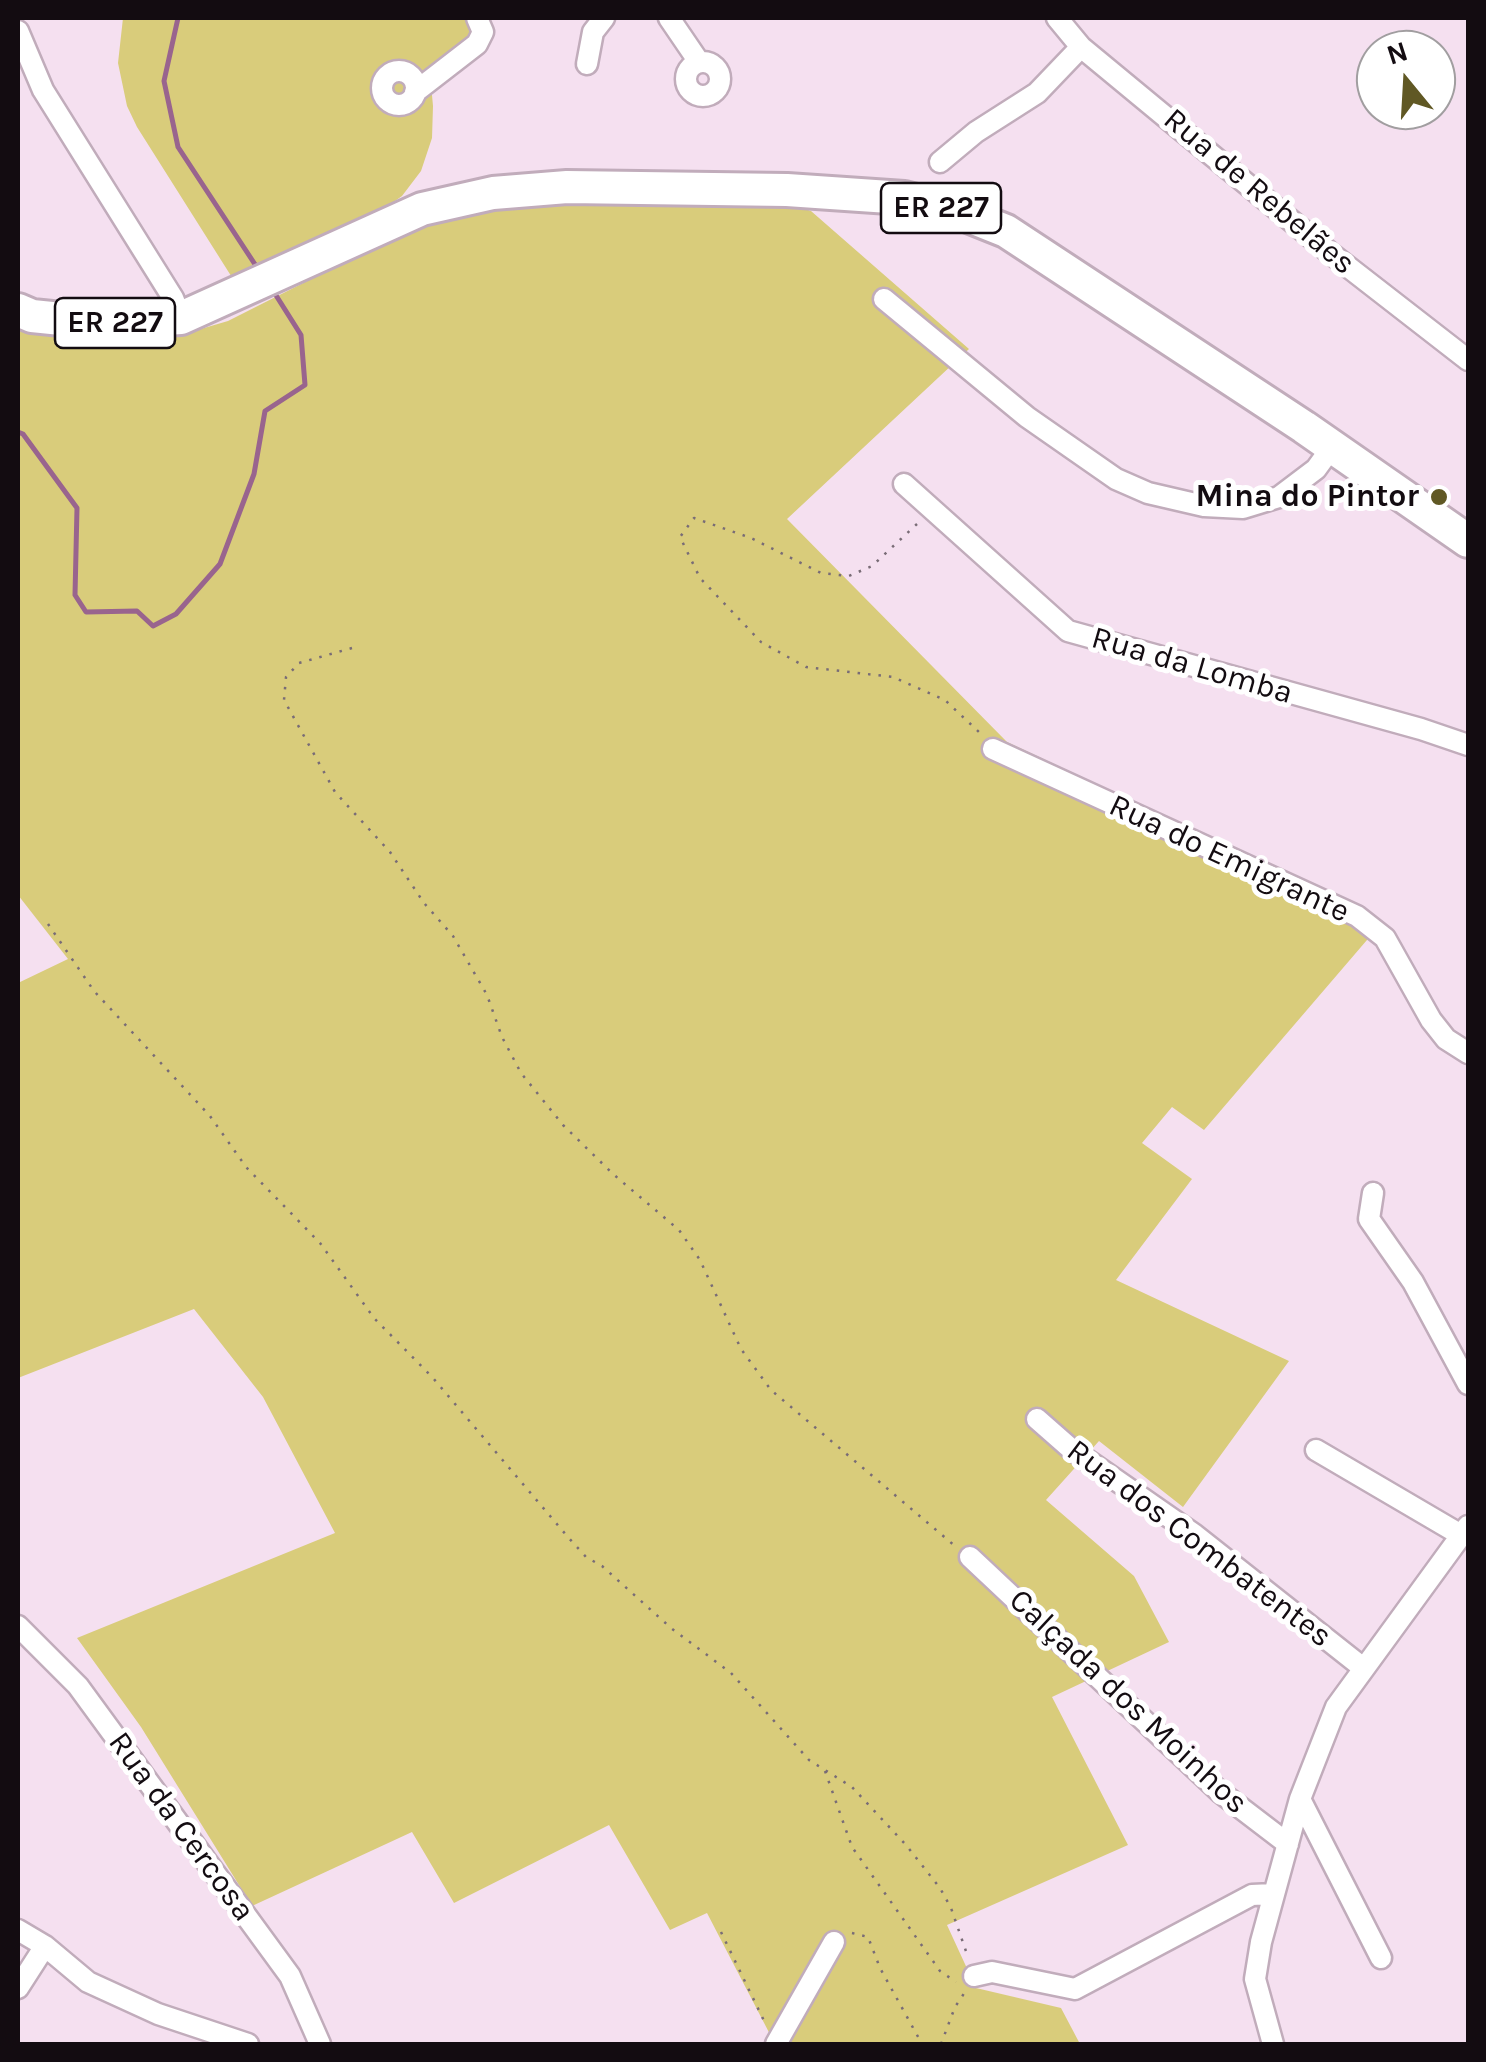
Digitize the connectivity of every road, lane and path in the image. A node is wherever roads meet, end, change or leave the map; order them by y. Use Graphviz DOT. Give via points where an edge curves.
graph roads {
  1 [pos="478,18"];
  2 [pos="604,18"];
  3 [pos="669,18"];
  4 [pos="1057,18"];
  5 [pos="18,31"];
  6 [pos="1081,46"];
  7 [pos="699,62"];
  8 [pos="587,64"];
  9 [pos="416,92"];
  10 [pos="940,162"];
  11 [pos="884,299"];
  12 [pos="18,310"];
  13 [pos="196,313"];
  14 [pos="1468,360"];
  15 [pos="1332,446"];
  16 [pos="904,484"];
  17 [pos="932,508"];
  18 [pos="1468,540"];
  19 [pos="352,648"];
  20 [pos="1468,745"];
  21 [pos="993,749"];
  22 [pos="48,924"];
  23 [pos="1468,1053"];
  24 [pos="1372,1193"];
  25 [pos="1468,1384"];
  26 [pos="1037,1420"];
  27 [pos="1316,1450"];
  28 [pos="1465,1531"];
  29 [pos="970,1558"];
  30 [pos="18,1626"];
  31 [pos="1362,1667"];
  32 [pos="824,1770"];
  33 [pos="1300,1799"];
  34 [pos="1288,1844"];
  35 [pos="1273,1894"];
  36 [pos="18,1930"];
  37 [pos="721,1932"];
  38 [pos="834,1942"];
  39 [pos="45,1946"];
  40 [pos="1381,1958"];
  41 [pos="974,1976"];
  42 [pos="18,1988"];
  43 [pos="772,2036"];
  44 [pos="248,2044"];
  45 [pos="320,2044"];
  46 [pos="922,2044"];
  47 [pos="941,2044"];
  48 [pos="1273,2044"];
  1 -- 9 [label="street" via="483,32 477,44"];
  2 -- 8 [label="street" via="593,32"];
  3 -- 7 [label="street"];
  4 -- 6 [label="street, Rua de Rebelães"];
  5 -- 13 [label="street" via="43,90 173,298"];
  6 -- 10 [label="street" via="1037,93"];
  6 -- 14 [label="street, Rua de Rebelães"];
  11 -- 15 [label="street" via="1028,417 1116,479 1148,492 1243,508 1279,497 1316,469"];
  12 -- 13 [label="main road, ER 227" via="102,324"];
  13 -- 15 [label="main road, ER 227" via="422,209 456,200 530,189 787,190 904,198 1006,231"];
  15 -- 18 [label="main road, ER 227"];
  16 -- 17 [label="street, Rua da Lomba"];
  17 -- 20 [label="street, Rua da Lomba" via="1068,630"];
  17 -- 21 [label="path" via="899,544 849,576 821,573 694,518 680,537 700,578 760,642 806,667 893,677 945,700"];
  19 -- 29 [label="path" via="299,663 286,677 284,700 335,792 454,936 521,1074 562,1125 679,1230 741,1349 771,1390"];
  21 -- 23 [label="street, Rua do Emigrante" via="1357,916 1385,938 1446,1039"];
  22 -- 32 [label="path" via="94,990 320,1243 374,1318 556,1524 731,1674"];
  24 -- 25 [label="street" via="1369,1220 1413,1282"];
  26 -- 31 [label="street, Rua dos Combatentes"];
  27 -- 28 [label="street"];
  28 -- 31 [label="street"];
  29 -- 34 [label="street, Calçada dos Moinhos" via="1220,1792"];
  30 -- 45 [label="street, Rua da Cercosa" via="78,1686 290,1976"];
  31 -- 33 [label="street" via="1336,1707"];
  32 -- 41 [label="path" via="852,1787 940,1888"];
  32 -- 47 [label="path" via="852,1847 940,1972 967,1988"];
  33 -- 34 [label="street"];
  33 -- 40 [label="street"];
  34 -- 35 [label="street"];
  35 -- 41 [label="street" via="1252,1894 1075,1989 992,1972"];
  35 -- 48 [label="street" via="1255,1979"];
  36 -- 39 [label="street"];
  37 -- 43 [label="path"];
  38 -- 43 [label="street"];
  38 -- 46 [label="path" via="847,1932 868,1937"];
  39 -- 42 [label="street"];
  39 -- 44 [label="street" via="88,1982"];
}
